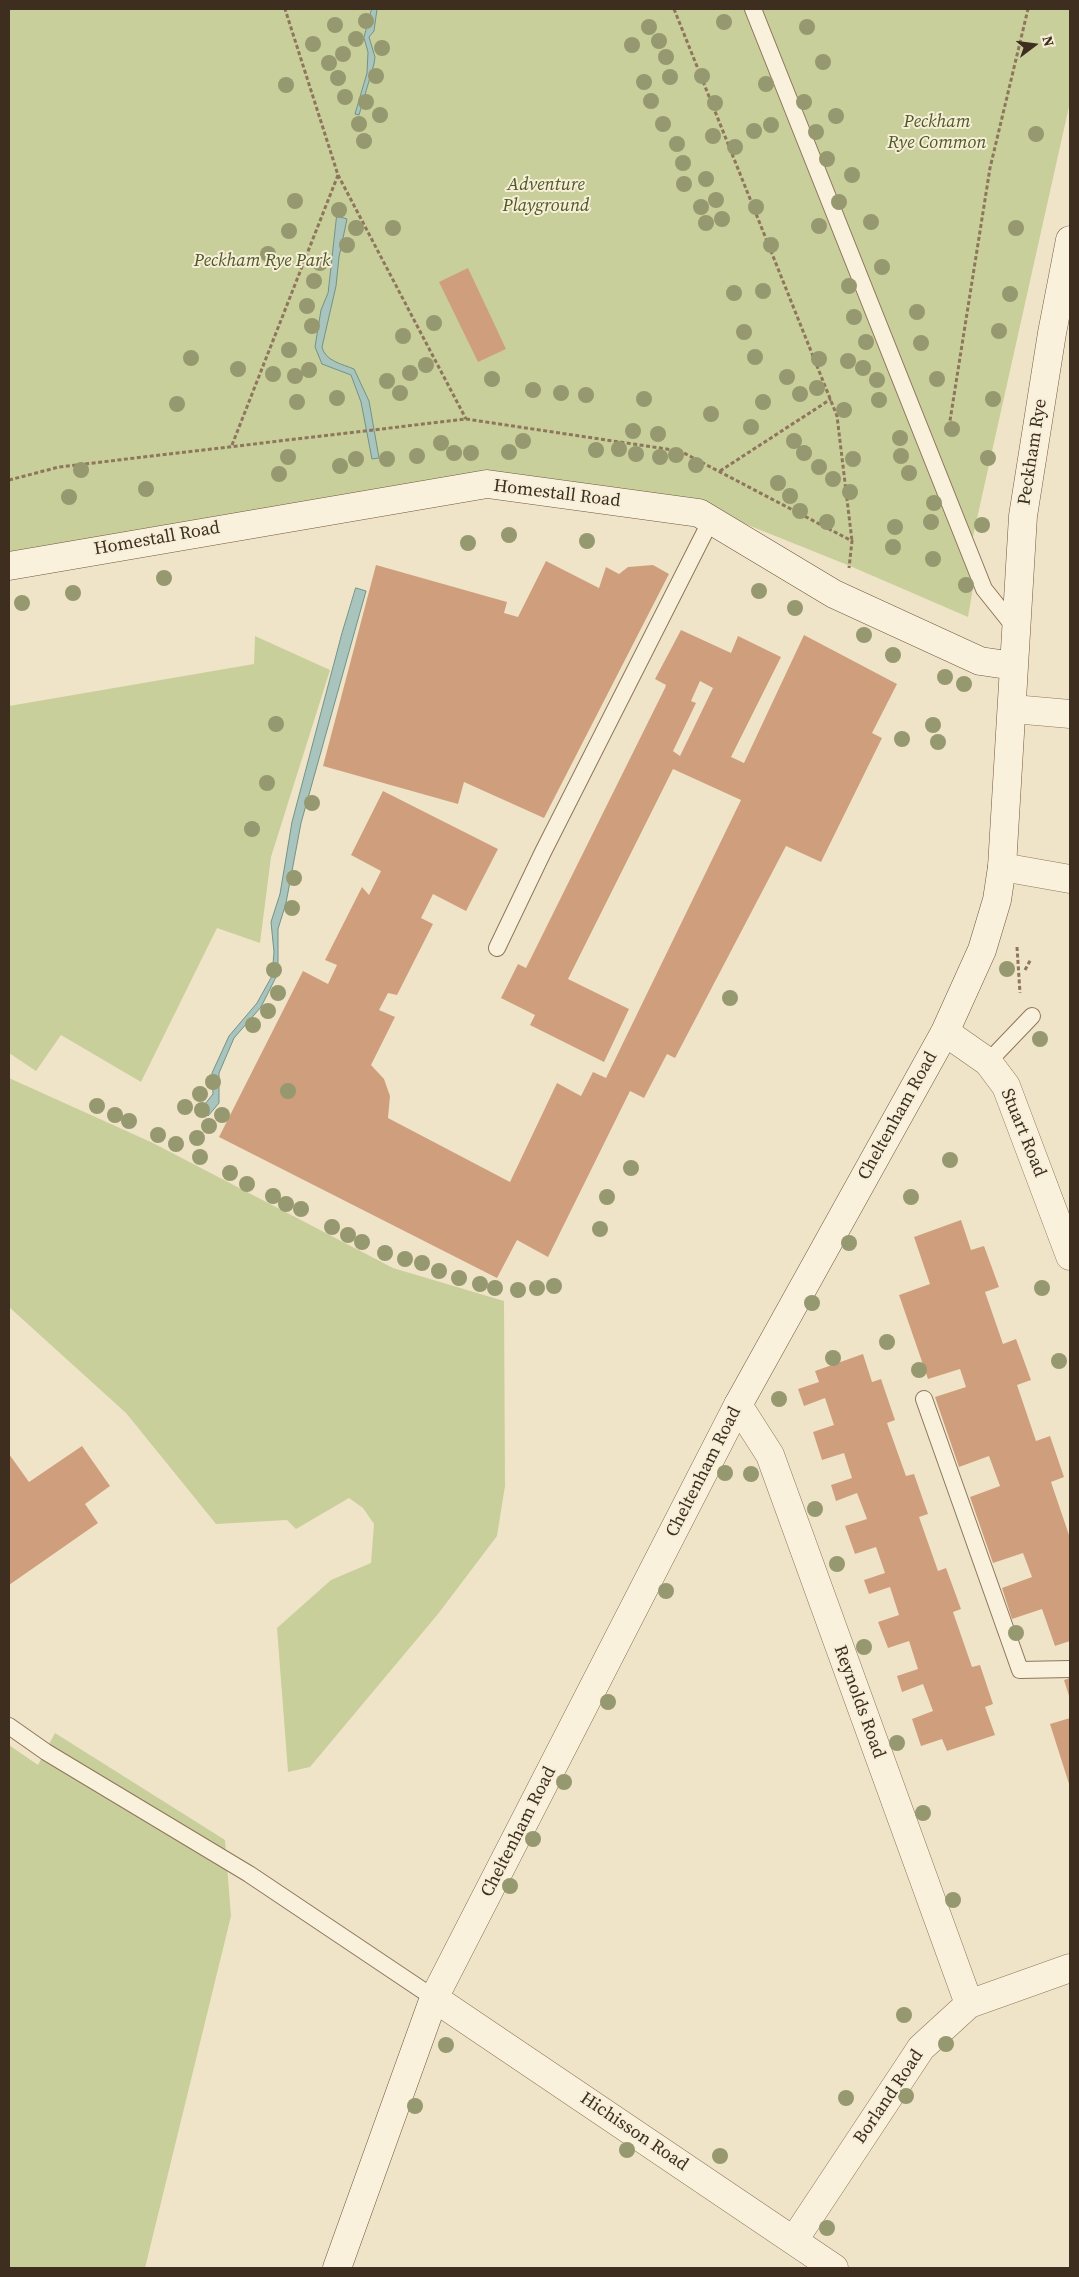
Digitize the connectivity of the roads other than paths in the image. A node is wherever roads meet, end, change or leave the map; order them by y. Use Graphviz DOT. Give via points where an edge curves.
graph roads {
  1 [pos="753,9"];
  2 [pos="1070,240"];
  3 [pos="1064,300"];
  4 [pos="711,520"];
  5 [pos="9,566"];
  6 [pos="1016,629"];
  7 [pos="1014,666"];
  8 [pos="1013,709"];
  9 [pos="1070,714"];
  10 [pos="1002,867"];
  11 [pos="1070,879"];
  12 [pos="497,948"];
  13 [pos="1032,1016"];
  14 [pos="945,1032"];
  15 [pos="988,1062"];
  16 [pos="1069,1246"];
  17 [pos="924,1399"];
  18 [pos="738,1405"];
  19 [pos="1070,1669"];
  20 [pos="9,1726"];
  21 [pos="1070,1968"];
  22 [pos="434,1998"];
  23 [pos="969,2004"];
  24 [pos="794,2240"];
  25 [pos="337,2268"];
  26 [pos="834,2268"];
  1 -- 6 [label="lane" via="984,589"];
  2 -- 3 [label="street, Peckham Rye"];
  3 -- 6 [label="street, Peckham Rye" via="1023,516"];
  4 -- 5 [label="street, Homestall Road" via="699,513 487,484"];
  4 -- 7 [label="street, Homestall Road" via="834,594 980,661"];
  4 -- 12 [label="lane"];
  6 -- 7 [label="street, Peckham Rye"];
  7 -- 8 [label="street, Cheltenham Road"];
  8 -- 9 [label="street"];
  8 -- 10 [label="street, Cheltenham Road"];
  10 -- 11 [label="street"];
  10 -- 14 [label="street, Cheltenham Road" via="997,900 982,950"];
  13 -- 15 [label="lane"];
  14 -- 15 [label="street, Stuart Road"];
  14 -- 18 [label="street, Cheltenham Road"];
  15 -- 16 [label="street, Stuart Road" via="1006,1086"];
  17 -- 19 [label="lane" via="1020,1670"];
  18 -- 22 [label="street, Cheltenham Road"];
  18 -- 23 [label="street, Reynolds Road" via="770,1455"];
  20 -- 22 [label="lane" via="46,1752 249,1874"];
  21 -- 23 [label="street, Borland Road"];
  22 -- 24 [label="street, Hichisson Road"];
  22 -- 25 [label="street, Cheltenham Road"];
  23 -- 24 [label="street, Borland Road" via="921,2048"];
  24 -- 26 [label="street, Hichisson Road"];
}
